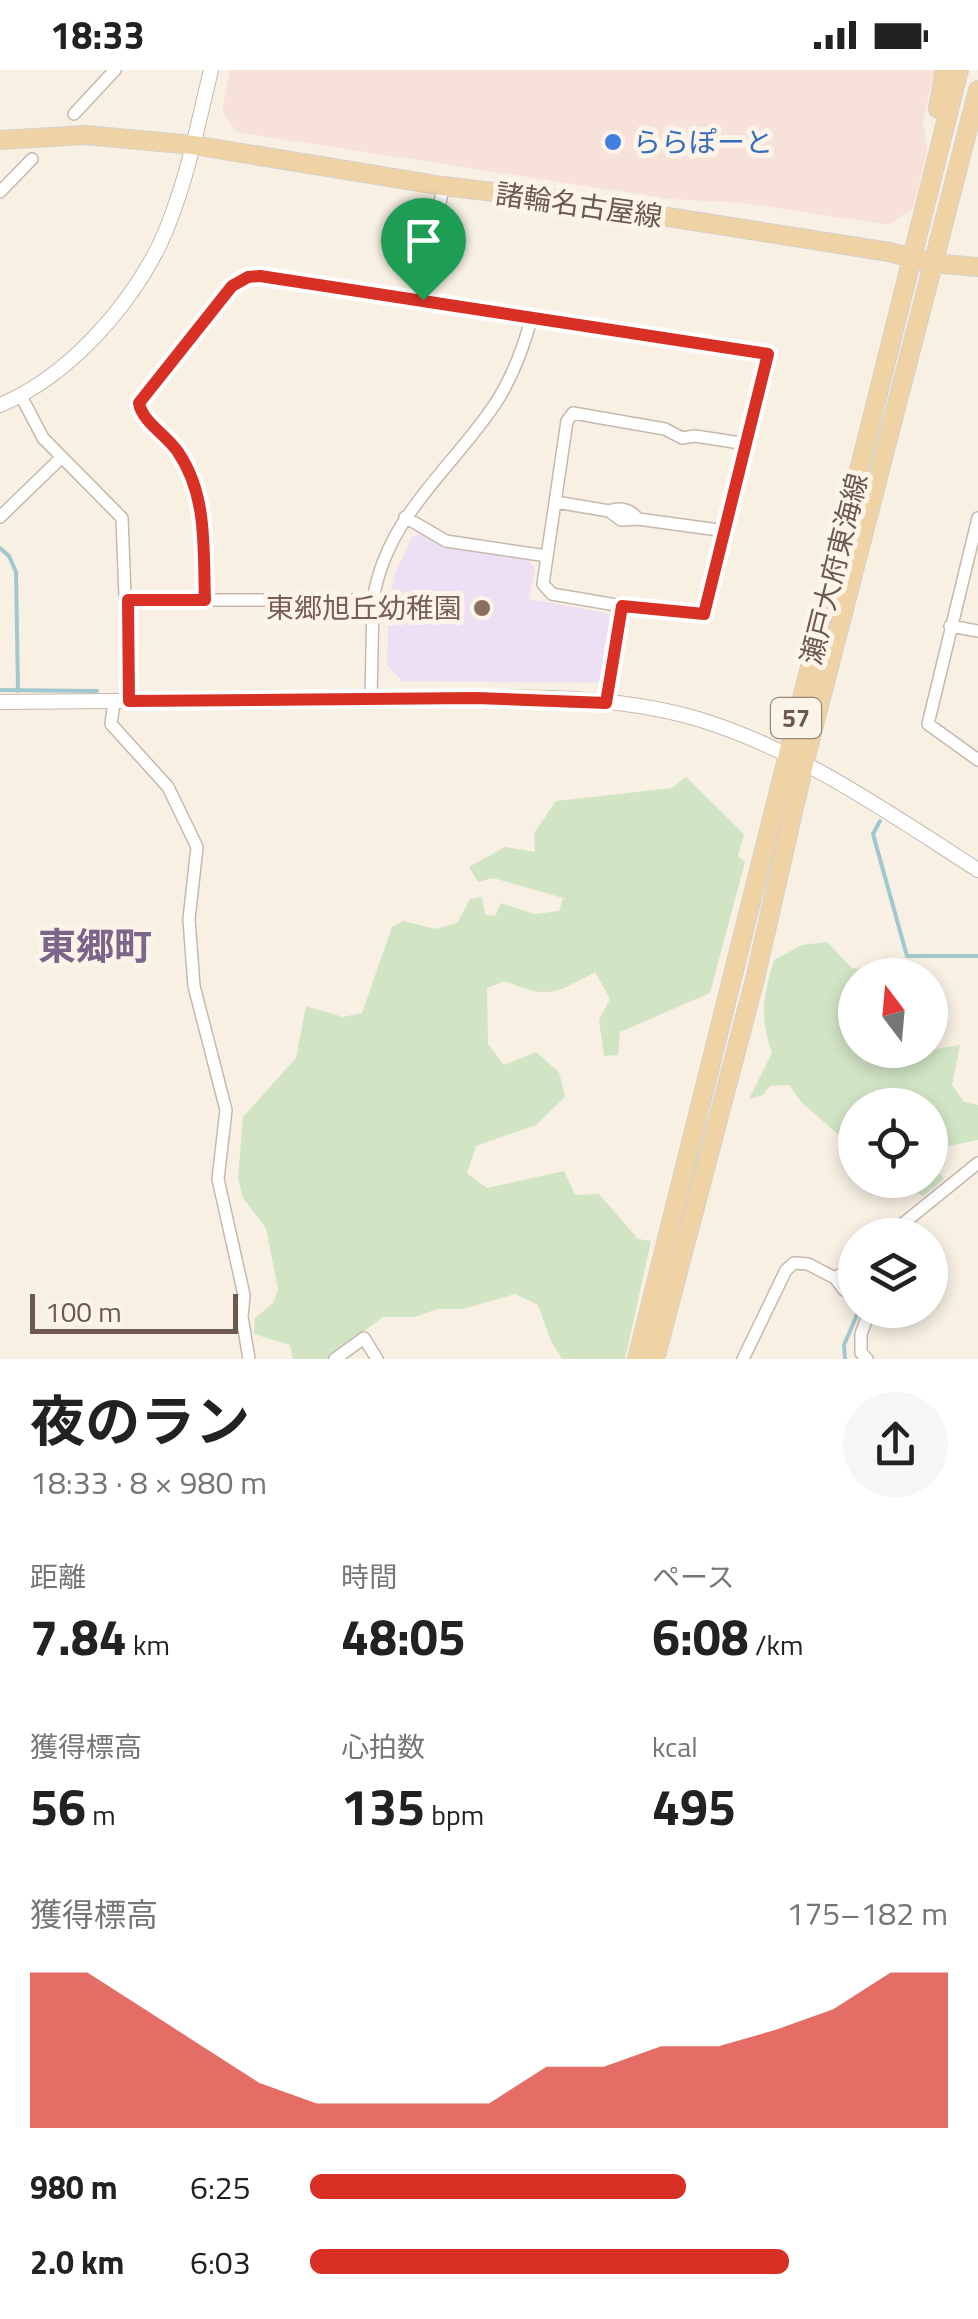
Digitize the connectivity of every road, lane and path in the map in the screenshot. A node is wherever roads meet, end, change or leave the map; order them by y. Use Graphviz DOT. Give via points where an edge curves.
graph roads {
  1 [pos="115,70"];
  2 [pos="211,70"];
  3 [pos="954,72"];
  4 [pos="978,90"];
  5 [pos="74,114"];
  6 [pos="972,128"];
  7 [pos="0,140"];
  8 [pos="194,145"];
  9 [pos="32,159"];
  10 [pos="443,186"];
  11 [pos="0,192"];
  12 [pos="912,257"];
  13 [pos="932,262"];
  14 [pos="978,267"];
  15 [pos="423,300"];
  16 [pos="532,316"];
  17 [pos="20,396"];
  18 [pos="0,405"];
  19 [pos="748,444"];
  20 [pos="62,458"];
  21 [pos="556,502"];
  22 [pos="0,517"];
  23 [pos="405,517"];
  24 [pos="978,518"];
  25 [pos="726,532"];
  26 [pos="974,548"];
  27 [pos="547,556"];
  28 [pos="128,600"];
  29 [pos="205,600"];
  30 [pos="372,600"];
  31 [pos="622,606"];
  32 [pos="950,626"];
  33 [pos="978,631"];
  34 [pos="371,699"];
  35 [pos="0,702"];
  36 [pos="122,702"];
  37 [pos="606,703"];
  38 [pos="787,753"];
  39 [pos="978,760"];
  40 [pos="804,764"];
  41 [pos="978,870"];
  42 [pos="978,1163"];
  43 [pos="910,1218"];
  44 [pos="836,1278"];
  45 [pos="838,1281"];
  46 [pos="863,1328"];
  47 [pos="249,1359"];
  48 [pos="335,1359"];
  49 [pos="378,1359"];
  50 [pos="638,1359"];
  51 [pos="655,1359"];
  52 [pos="742,1359"];
  53 [pos="867,1359"];
  1 -- 5 [label="street"];
  2 -- 8 [label="street"];
  3 -- 12 [label="main road, 瀬戸大府東海線 / 57"];
  4 -- 6 [label="main road, 瀬戸大府東海線 / 57"];
  6 -- 13 [label="main road, 瀬戸大府東海線 / 57"];
  7 -- 8 [label="main road, 諸輪名古屋線" via="84,135"];
  8 -- 10 [label="main road, 諸輪名古屋線"];
  8 -- 17 [label="street" via="158,248 130,291 84,346"];
  9 -- 11 [label="street"];
  10 -- 12 [label="main road, 諸輪名古屋線"];
  10 -- 15 [label="street"];
  12 -- 13 [label="main road, 諸輪名古屋線"];
  12 -- 38 [label="main road, 瀬戸大府東海線 / 57"];
  13 -- 14 [label="main road, 諸輪名古屋線"];
  13 -- 40 [label="main road, 瀬戸大府東海線 / 57"];
  15 -- 16 [label="street"];
  15 -- 29 [label="street" via="248,277 232,286 140,400 141,412 178,452 194,483"];
  16 -- 19 [label="street" via="766,352 770,358"];
  16 -- 23 [label="street" via="497,400"];
  17 -- 18 [label="street"];
  17 -- 20 [label="street" via="42,438"];
  19 -- 21 [label="street" via="682,438 573,412"];
  19 -- 25 [label="street"];
  20 -- 22 [label="street"];
  20 -- 28 [label="street" via="122,518"];
  21 -- 25 [label="street" via="608,511 621,520"];
  21 -- 27 [label="street"];
  23 -- 27 [label="street" via="446,540"];
  23 -- 30 [label="street" via="384,552"];
  24 -- 26 [label="street"];
  25 -- 31 [label="street" via="704,614"];
  26 -- 32 [label="street"];
  27 -- 31 [label="street" via="546,591"];
  28 -- 29 [label="street"];
  28 -- 36 [label="street"];
  29 -- 30 [label="street"];
  30 -- 34 [label="street"];
  31 -- 37 [label="street"];
  32 -- 33 [label="street"];
  32 -- 39 [label="street" via="928,724"];
  34 -- 36 [label="street"];
  34 -- 37 [label="street"];
  35 -- 36 [label="street"];
  36 -- 47 [label="street" via="111,724 168,787 197,847 189,919 194,986 226,1110 218,1179 244,1295"];
  37 -- 38 [label="street" via="697,718"];
  38 -- 40 [label="street"];
  38 -- 50 [label="main road, 瀬戸大府東海線 / 57"];
  40 -- 41 [label="street"];
  40 -- 51 [label="main road, 瀬戸大府東海線 / 57"];
  42 -- 43 [label="street"];
  44 -- 45 [label="street"];
  44 -- 52 [label="street" via="794,1263"];
  46 -- 53 [label="street"];
  48 -- 49 [label="street" via="364,1338"];
}
